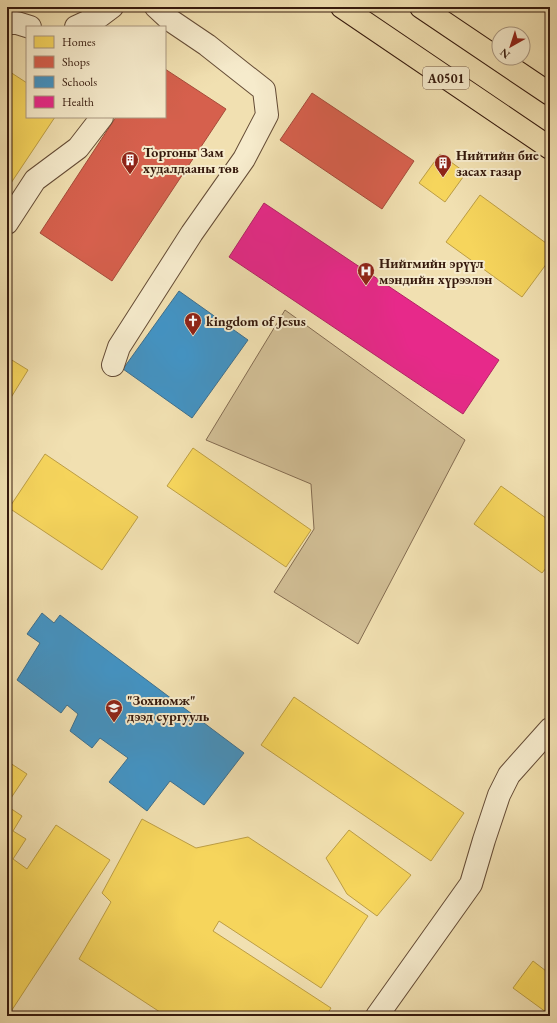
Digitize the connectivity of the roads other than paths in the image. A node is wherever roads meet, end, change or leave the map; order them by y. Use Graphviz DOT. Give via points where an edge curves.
graph roads {
  1 [pos="112,7"];
  2 [pos="342,7"];
  3 [pos="421,7"];
  4 [pos="163,18"];
  5 [pos="7,23"];
  6 [pos="28,26"];
  7 [pos="78,26"];
  8 [pos="550,94"];
  9 [pos="101,118"];
  10 [pos="550,148"];
  11 [pos="7,223"];
  12 [pos="113,366"];
  13 [pos="550,729"];
  14 [pos="377,1016"];
  1 -- 7 [label="street"];
  2 -- 10 [label="highway, A0501"];
  3 -- 8 [label="highway"];
  4 -- 12 [label="street" via="207,46 264,90 267,115 244,158 119,347"];
  5 -- 6 [label="street" via="18,22"];
  9 -- 11 [label="street" via="78,148 35,180"];
  13 -- 14 [label="street" via="509,775 499,795 471,884"];
}
